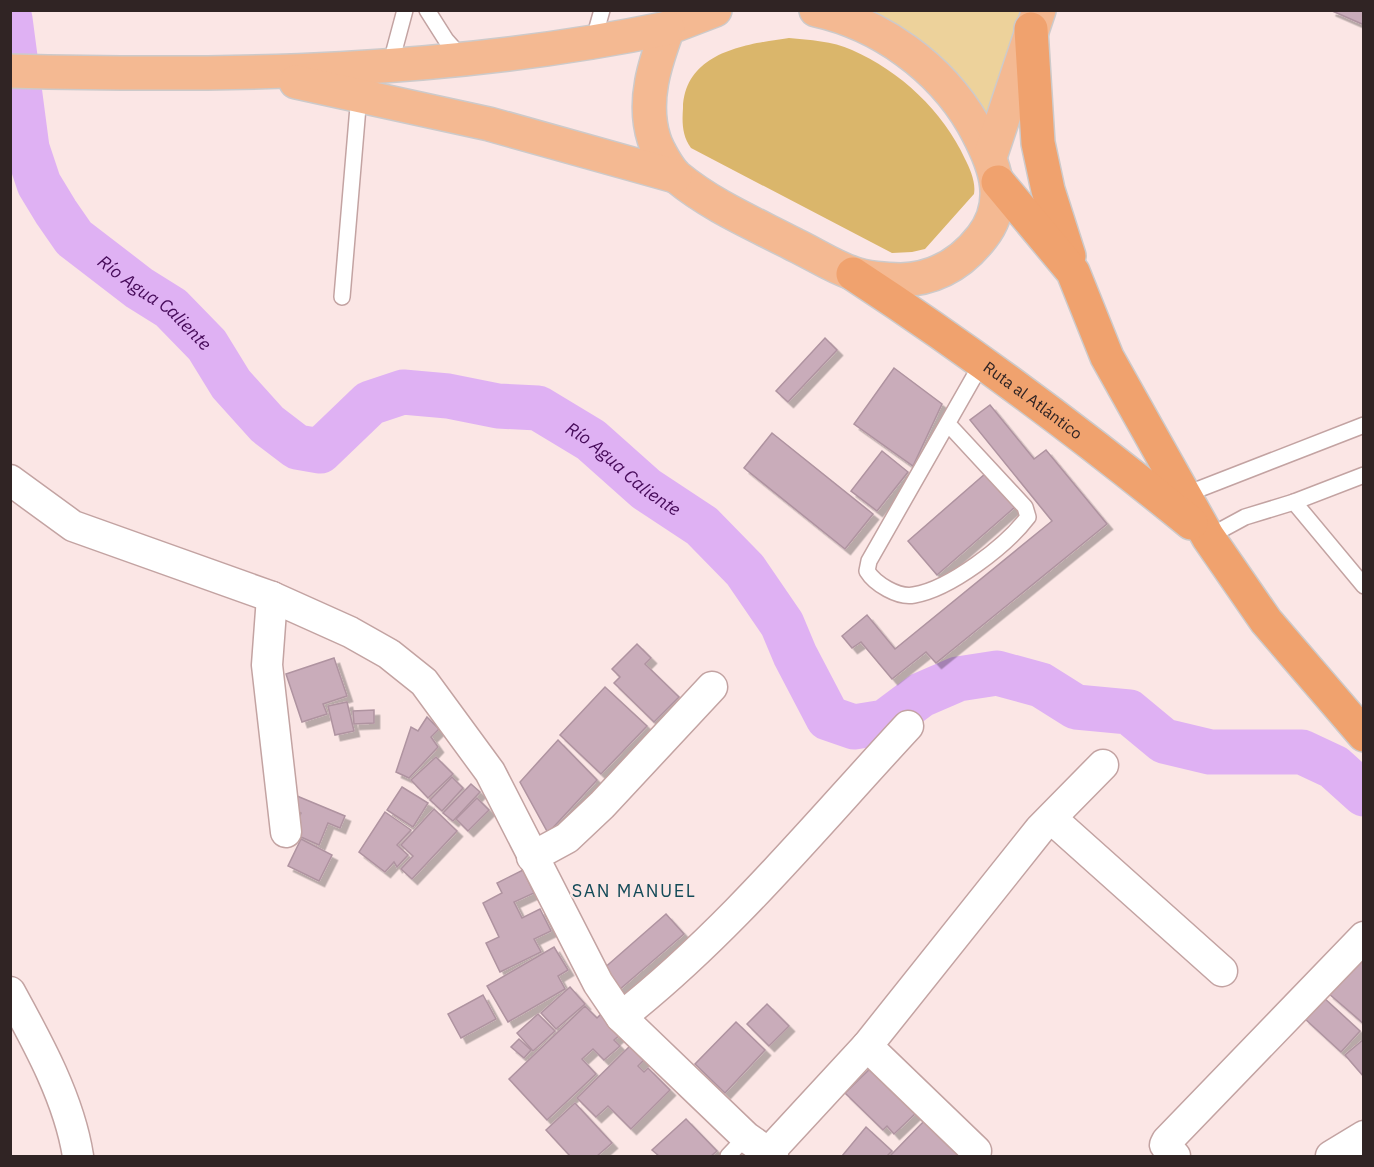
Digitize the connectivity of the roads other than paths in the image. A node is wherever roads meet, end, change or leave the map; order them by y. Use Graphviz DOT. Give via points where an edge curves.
graph roads {
  1 [pos="405,10"];
  2 [pos="427,10"];
  3 [pos="602,10"];
  4 [pos="715,10"];
  5 [pos="816,10"];
  6 [pos="1035,20"];
  7 [pos="668,28"];
  8 [pos="592,44"];
  9 [pos="464,61"];
  10 [pos="390,66"];
  11 [pos="10,71"];
  12 [pos="256,73"];
  13 [pos="359,95"];
  14 [pos="994,169"];
  15 [pos="675,176"];
  16 [pos="1074,272"];
  17 [pos="853,274"];
  18 [pos="342,297"];
  19 [pos="982,361"];
  20 [pos="949,424"];
  21 [pos="1364,425"];
  22 [pos="1364,476"];
  23 [pos="10,480"];
  24 [pos="1184,495"];
  25 [pos="1294,502"];
  26 [pos="1208,537"];
  27 [pos="1364,586"];
  28 [pos="272,597"];
  29 [pos="712,687"];
  30 [pos="908,726"];
  31 [pos="1364,735"];
  32 [pos="1103,765"];
  33 [pos="1052,819"];
  34 [pos="286,832"];
  35 [pos="532,857"];
  36 [pos="1364,938"];
  37 [pos="1222,971"];
  38 [pos="10,992"];
  39 [pos="621,1017"];
  40 [pos="867,1046"];
  41 [pos="1364,1136"];
  42 [pos="754,1150"];
  43 [pos="976,1151"];
  44 [pos="78,1156"];
  45 [pos="1175,1156"];
  46 [pos="1331,1156"];
  1 -- 10 [label="lane"];
  2 -- 9 [label="lane"];
  3 -- 8 [label="lane"];
  4 -- 7 [label="main road"];
  5 -- 14 [label="main road" via="886,37 931,72 960,102"];
  6 -- 14 [label="main road"];
  6 -- 16 [label="highway" via="1038,143 1048,190"];
  7 -- 8 [label="main road"];
  7 -- 15 [label="main road" via="655,63 649,96 654,139"];
  8 -- 9 [label="main road"];
  9 -- 10 [label="main road"];
  10 -- 12 [label="main road"];
  11 -- 12 [label="main road"];
  12 -- 13 [label="main road"];
  13 -- 15 [label="main road" via="489,124"];
  13 -- 18 [label="lane"];
  14 -- 16 [label="highway, Ruta al Atlántico"];
  14 -- 17 [label="main road" via="996,213 974,248 952,267 930,276 901,280"];
  15 -- 17 [label="main road" via="725,209"];
  16 -- 24 [label="highway, Ruta al Atlántico" via="1107,357"];
  17 -- 19 [label="highway, Ruta al Atlántico"];
  19 -- 20 [label="lane"];
  19 -- 26 [label="highway, Ruta al Atlántico" via="1075,429"];
  20 -- 20 [label="lane" via="869,561 867,571 873,580 912,596 941,586 983,559 1028,518 1025,507"];
  21 -- 24 [label="lane"];
  22 -- 25 [label="lane"];
  23 -- 28 [label="street" via="73,526"];
  24 -- 26 [label="highway, Ruta al Atlántico"];
  25 -- 26 [label="lane" via="1245,518"];
  25 -- 27 [label="lane"];
  26 -- 31 [label="highway, Ruta al Atlántico" via="1266,621"];
  28 -- 34 [label="street" via="267,665"];
  28 -- 35 [label="street" via="350,632 389,654 424,682 490,772"];
  29 -- 35 [label="street" via="602,805 567,838"];
  30 -- 39 [label="street" via="720,929 667,981"];
  32 -- 33 [label="street"];
  33 -- 37 [label="street"];
  33 -- 40 [label="street" via="999,877"];
  35 -- 39 [label="street" via="598,982"];
  36 -- 45 [label="street" via="1167,1141 1165,1145"];
  38 -- 44 [label="street" via="36,1039 63,1104"];
  39 -- 42 [label="street"];
  40 -- 42 [label="street"];
  40 -- 43 [label="street"];
  41 -- 46 [label="street"];
}
